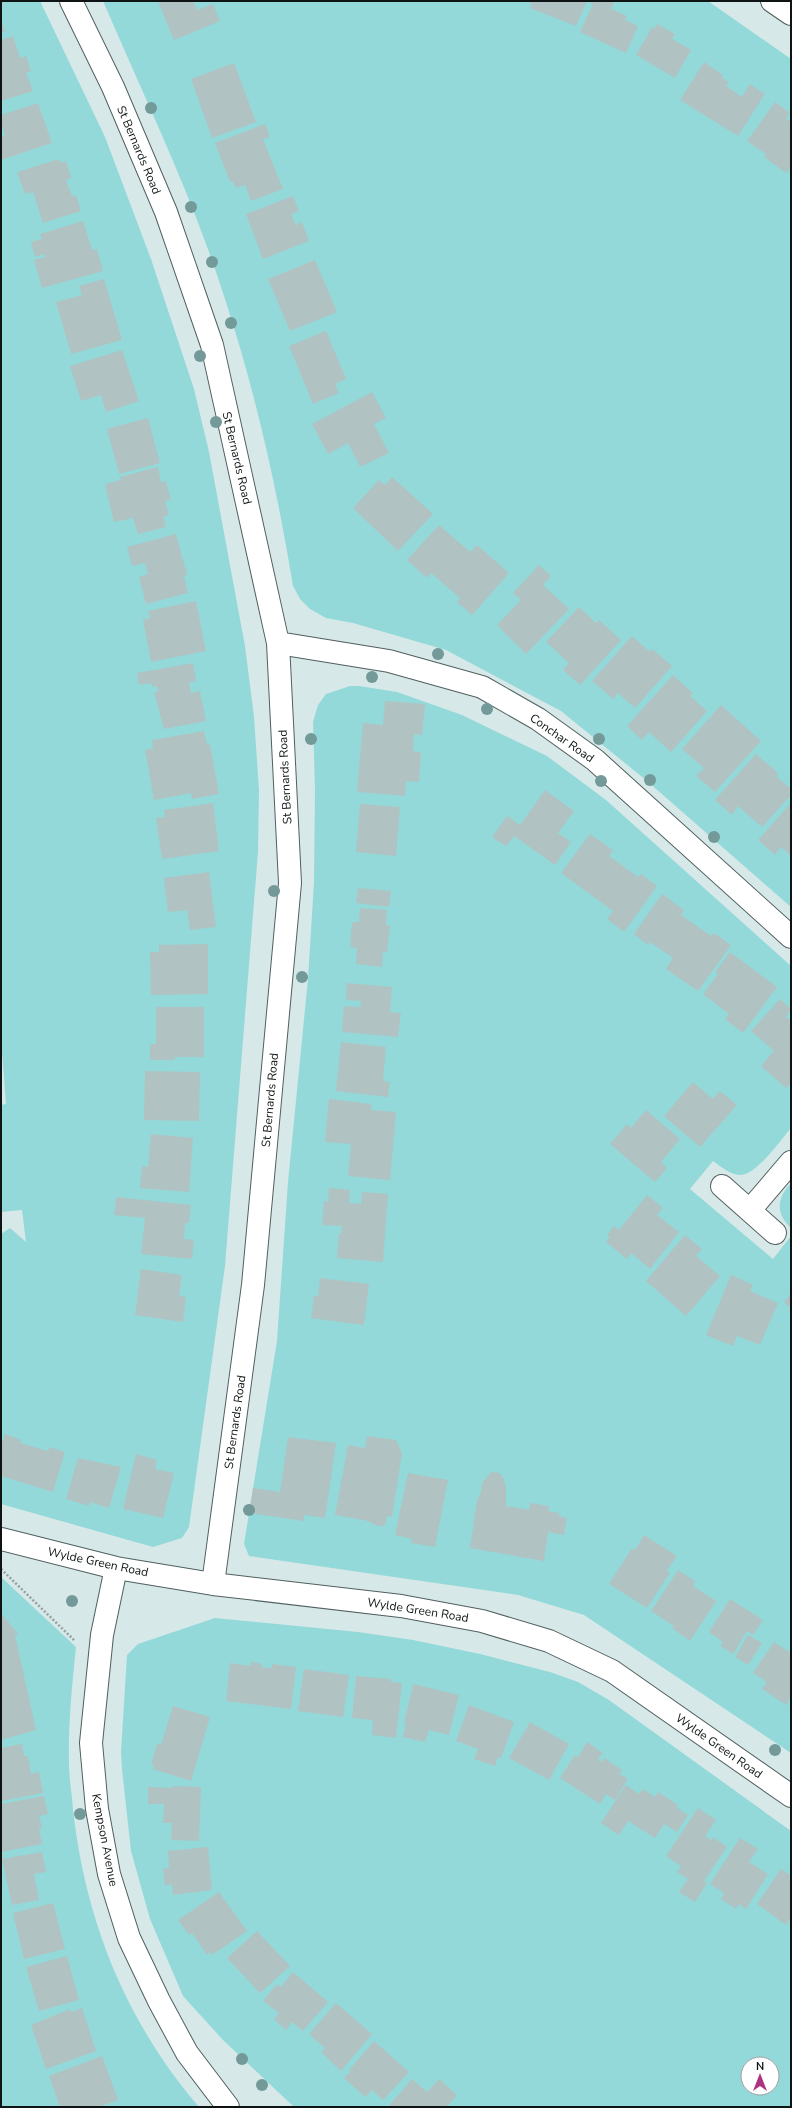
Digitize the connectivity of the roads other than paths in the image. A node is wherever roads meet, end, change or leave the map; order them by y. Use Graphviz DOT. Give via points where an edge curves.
graph roads {
  1 [pos="71,1"];
  2 [pos="772,1"];
  3 [pos="791,14"];
  4 [pos="278,643"];
  5 [pos="791,937"];
  6 [pos="791,1162"];
  7 [pos="722,1186"];
  8 [pos="750,1210"];
  9 [pos="775,1233"];
  10 [pos="1,1539"];
  11 [pos="116,1568"];
  12 [pos="213,1584"];
  13 [pos="791,1796"];
  14 [pos="228,2107"];
  1 -- 4 [label="street, St Bernards Road" via="113,87 166,212 212,345"];
  2 -- 3 [label="street"];
  4 -- 5 [label="street, Conchar Road" via="389,661 482,687 538,719 595,760"];
  4 -- 12 [label="street, St Bernards Road" via="290,883 253,1285"];
  6 -- 8 [label="street"];
  7 -- 8 [label="street"];
  8 -- 9 [label="street"];
  10 -- 11 [label="street, Wylde Green Road"];
  11 -- 12 [label="street, Wylde Green Road"];
  11 -- 14 [label="street, Kempson Avenue" via="102,1635 91,1743 96,1809 109,1874 129,1938 159,2001 187,2053"];
  12 -- 13 [label="street, Wylde Green Road" via="401,1606 482,1621 549,1641 612,1671"];
}
